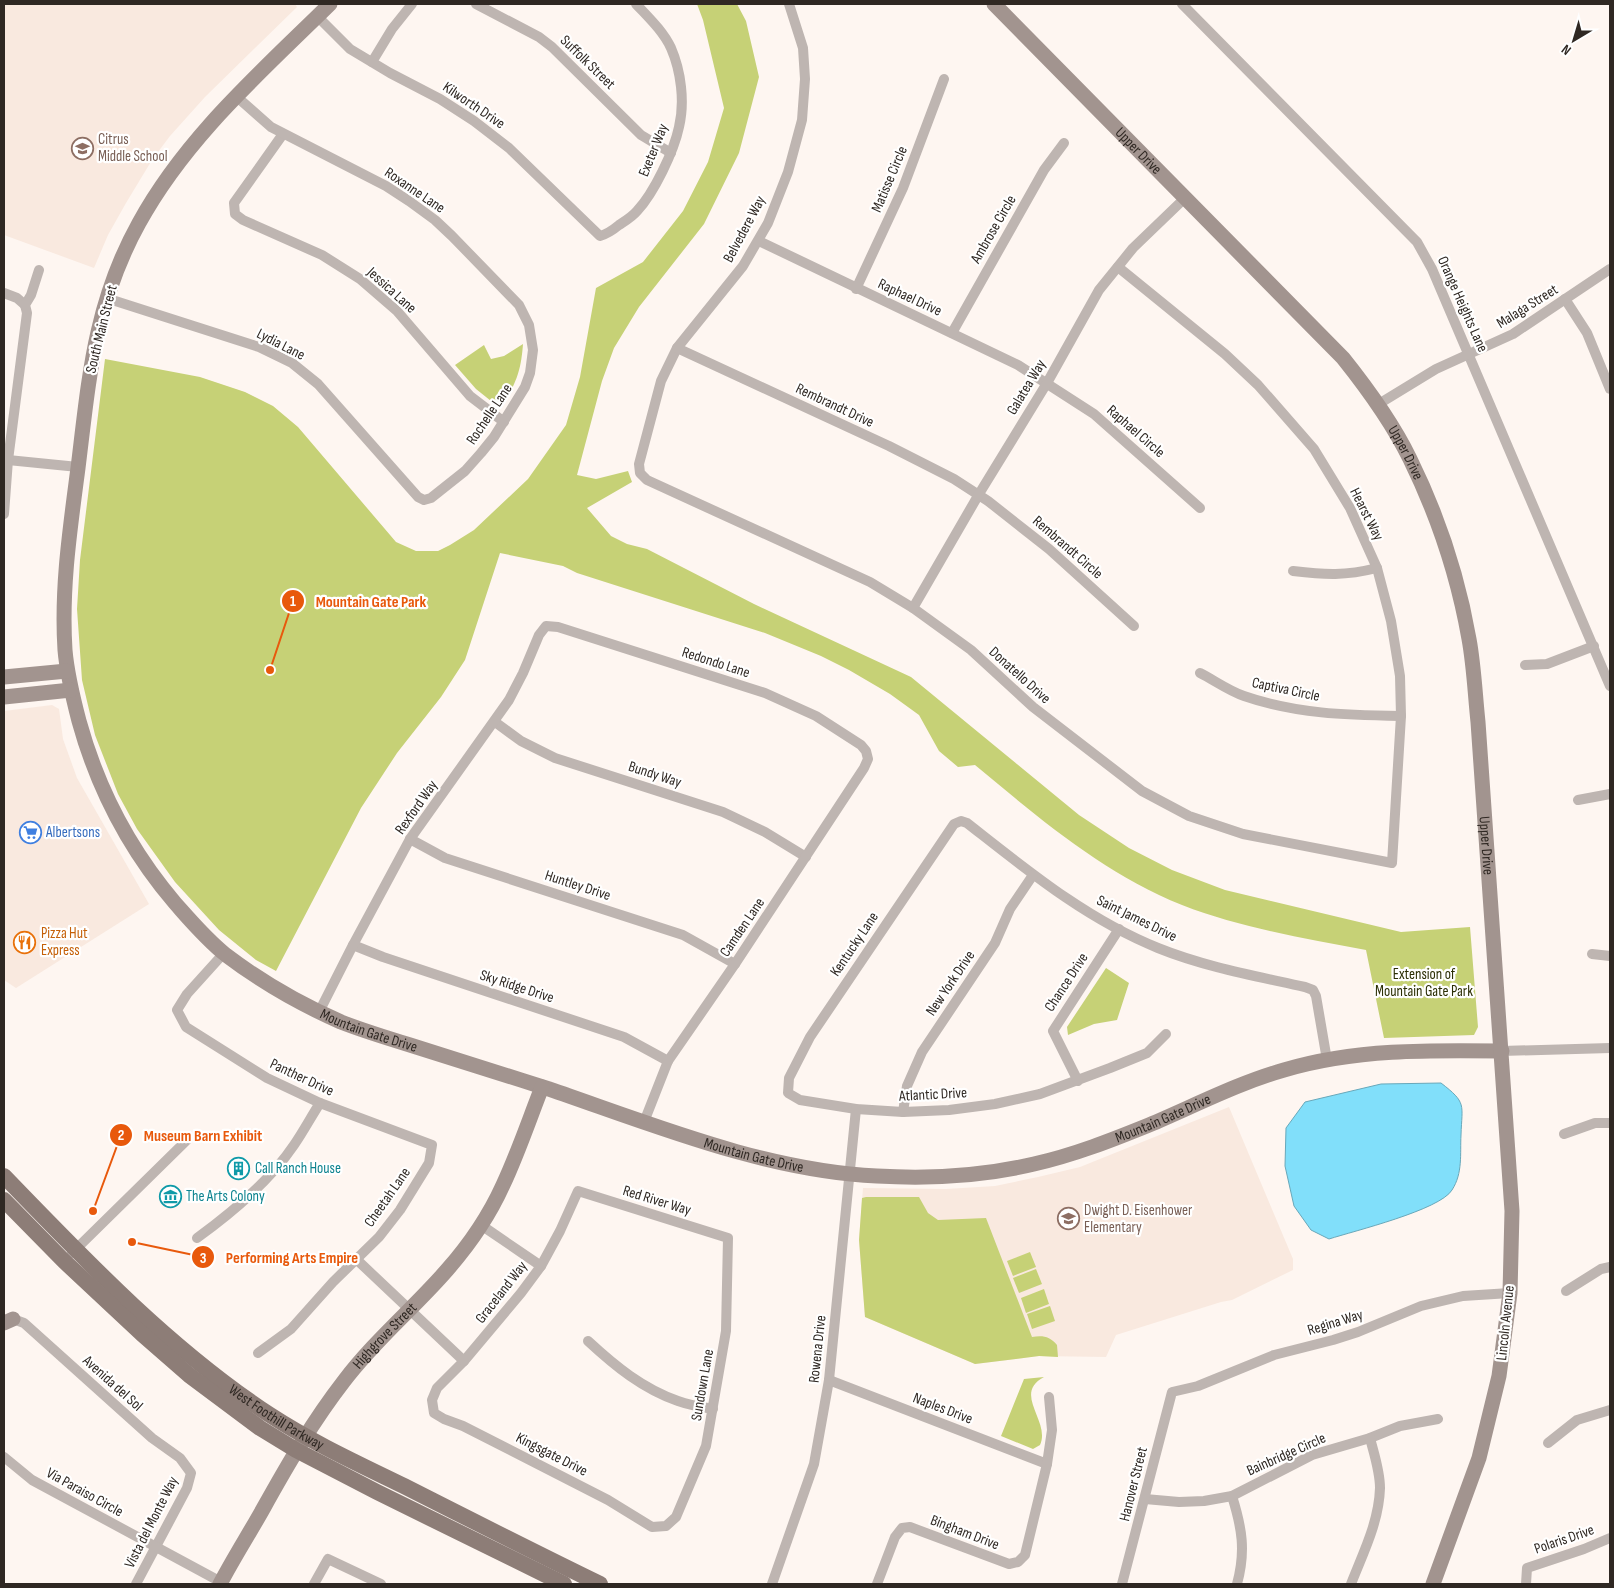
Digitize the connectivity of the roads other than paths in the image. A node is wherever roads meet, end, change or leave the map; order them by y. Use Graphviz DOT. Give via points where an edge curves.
graph roads {
  1 [pos="330,4"];
  2 [pos="412,4"];
  3 [pos="476,4"];
  4 [pos="636,4"];
  5 [pos="994,4"];
  6 [pos="1182,4"];
  7 [pos="792,5"];
  8 [pos="318,16"];
  9 [pos="372,62"];
  10 [pos="944,79"];
  11 [pos="237,97"];
  12 [pos="283,134"];
  13 [pos="1064,143"];
  14 [pos="671,153"];
  15 [pos="1186,197"];
  16 [pos="600,236"];
  17 [pos="758,241"];
  18 [pos="1118,267"];
  19 [pos="1610,269"];
  20 [pos="39,270"];
  21 [pos="856,289"];
  22 [pos="4,293"];
  23 [pos="106,298"];
  24 [pos="1565,299"];
  25 [pos="25,305"];
  26 [pos="952,333"];
  27 [pos="677,348"];
  28 [pos="533,350"];
  29 [pos="1470,355"];
  30 [pos="1047,383"];
  31 [pos="1610,389"];
  32 [pos="1377,405"];
  33 [pos="504,422"];
  34 [pos="8,460"];
  35 [pos="78,467"];
  36 [pos="640,473"];
  37 [pos="979,494"];
  38 [pos="424,500"];
  39 [pos="1200,508"];
  40 [pos="4,514"];
  41 [pos="1377,568"];
  42 [pos="1293,571"];
  43 [pos="913,608"];
  44 [pos="546,626"];
  45 [pos="1134,626"];
  46 [pos="1594,646"];
  47 [pos="1525,665"];
  48 [pos="68,671"];
  49 [pos="1200,673"];
  50 [pos="4,677"];
  51 [pos="1610,686"];
  52 [pos="71,690"];
  53 [pos="4,697"];
  54 [pos="1401,716"];
  55 [pos="495,722"];
  56 [pos="866,751"];
  57 [pos="1610,794"];
  58 [pos="1578,800"];
  59 [pos="961,821"];
  60 [pos="410,839"];
  61 [pos="806,858"];
  62 [pos="1392,863"];
  63 [pos="1032,875"];
  64 [pos="1119,929"];
  65 [pos="353,945"];
  66 [pos="224,953"];
  67 [pos="1592,954"];
  68 [pos="1610,956"];
  69 [pos="735,964"];
  70 [pos="319,1012"];
  71 [pos="1166,1034"];
  72 [pos="1610,1048"];
  73 [pos="1502,1051"];
  74 [pos="1326,1060"];
  75 [pos="668,1061"];
  76 [pos="1078,1081"];
  77 [pos="542,1087"];
  78 [pos="788,1094"];
  79 [pos="320,1103"];
  80 [pos="856,1109"];
  81 [pos="903,1112"];
  82 [pos="644,1122"];
  83 [pos="1610,1123"];
  84 [pos="1564,1134"];
  85 [pos="187,1140"];
  86 [pos="432,1145"];
  87 [pos="849,1175"];
  88 [pos="4,1176"];
  89 [pos="578,1191"];
  90 [pos="4,1200"];
  91 [pos="481,1225"];
  92 [pos="197,1238"];
  93 [pos="728,1238"];
  94 [pos="70,1255"];
  95 [pos="356,1259"];
  96 [pos="541,1266"];
  97 [pos="1610,1267"];
  98 [pos="1566,1291"];
  99 [pos="1510,1294"];
  100 [pos="411,1309"];
  101 [pos="8,1321"];
  102 [pos="588,1341"];
  103 [pos="258,1352"];
  104 [pos="464,1361"];
  105 [pos="829,1380"];
  106 [pos="1172,1392"];
  107 [pos="1049,1397"];
  108 [pos="432,1400"];
  109 [pos="713,1409"];
  110 [pos="1610,1410"];
  111 [pos="1438,1420"];
  112 [pos="305,1436"];
  113 [pos="1370,1438"];
  114 [pos="1548,1443"];
  115 [pos="296,1450"];
  116 [pos="4,1457"];
  117 [pos="1046,1464"];
  118 [pos="191,1473"];
  119 [pos="1232,1496"];
  120 [pos="1145,1499"];
  121 [pos="666,1526"];
  122 [pos="1610,1538"];
  123 [pos="156,1548"];
  124 [pos="221,1583"];
  125 [pos="136,1584"];
  126 [pos="314,1584"];
  127 [pos="380,1584"];
  128 [pos="564,1584"];
  129 [pos="600,1584"];
  130 [pos="772,1584"];
  131 [pos="877,1584"];
  132 [pos="1122,1584"];
  133 [pos="1237,1584"];
  134 [pos="1351,1584"];
  135 [pos="1433,1584"];
  136 [pos="1526,1584"];
  1 -- 8 [label="main road, South Main Street"];
  2 -- 9 [label="street"];
  3 -- 14 [label="street, Suffolk Street" via="539,37 641,135"];
  4 -- 14 [label="street, Exeter Way" via="661,31 671,49 680,79 680,126"];
  5 -- 15 [label="main road, Upper Drive"];
  6 -- 29 [label="street, Orange Heights Lane" via="1417,242"];
  7 -- 17 [label="street, Belvedere Way" via="803,48 802,120 788,172"];
  8 -- 9 [label="street, Kilworth Drive" via="350,49"];
  8 -- 11 [label="main road, South Main Street"];
  9 -- 16 [label="street, Kilworth Drive" via="474,120 509,148"];
  10 -- 21 [label="street, Matisse Circle" via="903,188"];
  11 -- 12 [label="street, Roxanne Lane"];
  11 -- 23 [label="main road, South Main Street" via="168,176 122,257"];
  12 -- 28 [label="street, Roxanne Lane" via="386,186 435,220 520,305 529,325"];
  12 -- 33 [label="street, Jessica Lane" via="234,203 235,214 322,256 360,279 397,311 470,396"];
  13 -- 26 [label="street, Ambrose Circle" via="1044,170"];
  14 -- 16 [label="street, Exeter Way" via="643,205"];
  15 -- 18 [label="street, Galatea Way"];
  15 -- 32 [label="main road, Upper Drive" via="1330,342"];
  17 -- 21 [label="street, Raphael Drive"];
  17 -- 27 [label="street, Belvedere Way" via="744,266"];
  18 -- 30 [label="street, Galatea Way" via="1099,290"];
  18 -- 41 [label="street, Hearst Way" via="1225,354 1258,385 1314,449 1350,508"];
  19 -- 24 [label="street, Malaga Street"];
  20 -- 25 [label="street"];
  21 -- 26 [label="street, Raphael Drive"];
  22 -- 25 [label="street"];
  23 -- 35 [label="main road, South Main Street" via="92,353"];
  23 -- 38 [label="street, Lydia Lane" via="259,347 292,363 318,384"];
  24 -- 29 [label="street, Malaga Street" via="1513,334"];
  24 -- 31 [label="street" via="1587,333"];
  25 -- 34 [label="street" via="27,313"];
  26 -- 30 [label="street, Raphael Drive"];
  27 -- 36 [label="street, Belvedere Way" via="661,381 639,464"];
  27 -- 37 [label="street, Rembrandt Drive" via="888,446"];
  28 -- 33 [label="street, Rochelle Lane" via="525,387"];
  29 -- 32 [label="street, Malaga Street" via="1436,369"];
  29 -- 46 [label="street, Orange Heights Lane"];
  30 -- 37 [label="street, Galatea Way"];
  30 -- 39 [label="street, Raphael Circle" via="1094,414"];
  32 -- 73 [label="main road, Upper Drive" via="1409,457 1435,513 1458,585 1469,640"];
  33 -- 38 [label="street, Rochelle Lane" via="465,470 431,498"];
  34 -- 35 [label="street"];
  34 -- 40 [label="street"];
  35 -- 48 [label="main road, South Main Street" via="64,605"];
  36 -- 43 [label="street, Donatello Drive" via="647,480 870,582"];
  37 -- 43 [label="street, Galatea Way"];
  37 -- 45 [label="street, Rembrandt Circle" via="1049,549"];
  41 -- 42 [label="street" via="1327,576"];
  41 -- 54 [label="street, Hearst Way" via="1391,621 1400,676"];
  43 -- 62 [label="street, Donatello Drive" via="971,650 1033,707 1142,791 1189,816 1243,834"];
  44 -- 55 [label="street, Rexford Way"];
  44 -- 56 [label="street, Redondo Lane" via="558,626 765,693 816,716"];
  46 -- 47 [label="street" via="1547,664"];
  46 -- 51 [label="street, Orange Heights Lane"];
  48 -- 50 [label="main road"];
  48 -- 52 [label="main road, South Main Street"];
  49 -- 54 [label="street, Captiva Circle" via="1243,695 1295,710"];
  52 -- 53 [label="main road"];
  52 -- 66 [label="main road, Mountain Gate Drive" via="94,772 110,806 164,890 198,930"];
  54 -- 62 [label="street, Hearst Way"];
  55 -- 60 [label="street, Rexford Way"];
  55 -- 61 [label="street, Bundy Way" via="521,741 555,758 723,812 765,832"];
  56 -- 61 [label="street, Camden Lane" via="868,759 864,768"];
  57 -- 58 [label="street"];
  59 -- 63 [label="street, Saint James Drive" via="968,822"];
  59 -- 78 [label="street, Kentucky Lane" via="954,824 810,1037 789,1078"];
  60 -- 65 [label="street, Rexford Way"];
  60 -- 69 [label="street, Huntley Drive" via="445,858 683,935"];
  61 -- 69 [label="street, Camden Lane"];
  63 -- 64 [label="street, Saint James Drive" via="1078,907"];
  63 -- 81 [label="street, New York Drive" via="1010,909 995,943 922,1052 907,1086"];
  64 -- 74 [label="street, Saint James Drive" via="1158,948 1200,962 1313,990"];
  64 -- 76 [label="street, Chance Drive" via="1054,1031"];
  65 -- 70 [label="street, Rexford Way"];
  65 -- 75 [label="street, Sky Ridge Drive" via="383,958 624,1036"];
  66 -- 70 [label="main road, Mountain Gate Drive"];
  66 -- 79 [label="street, Panther Drive" via="177,1010 186,1027 266,1078"];
  67 -- 68 [label="street"];
  69 -- 75 [label="street, Camden Lane"];
  70 -- 77 [label="main road, Mountain Gate Drive" via="360,1029"];
  71 -- 76 [label="street, Atlantic Drive" via="1147,1053"];
  72 -- 73 [label="street, Mountain Gate Drive"];
  73 -- 74 [label="main road, Mountain Gate Drive" via="1414,1052"];
  73 -- 99 [label="main road, Lincoln Avenue" via="1512,1211"];
  74 -- 87 [label="main road, Mountain Gate Drive" via="1279,1071 1107,1141 1027,1166 934,1177"];
  75 -- 82 [label="street, Camden Lane"];
  76 -- 81 [label="street, Atlantic Drive" via="995,1104"];
  77 -- 82 [label="main road, Mountain Gate Drive"];
  77 -- 91 [label="main road, Highgrove Street" via="507,1177"];
  78 -- 80 [label="street, Atlantic Drive" via="800,1100"];
  79 -- 86 [label="street, Panther Drive"];
  79 -- 92 [label="street" via="278,1166 232,1212"];
  80 -- 81 [label="street, Atlantic Drive"];
  80 -- 87 [label="street, Rowena Drive"];
  82 -- 87 [label="main road, Mountain Gate Drive" via="743,1153 798,1167"];
  83 -- 84 [label="street" via="1595,1123"];
  85 -- 94 [label="street"];
  86 -- 95 [label="street, Cheetah Lane" via="429,1163 400,1210"];
  87 -- 105 [label="street, Rowena Drive"];
  88 -- 94 [label="main road, West Foothill Parkway"];
  89 -- 93 [label="street, Red River Way"];
  89 -- 96 [label="street, Graceland Way"];
  90 -- 94 [label="main road, West Foothill Parkway"];
  91 -- 96 [label="street"];
  91 -- 100 [label="main road, Highgrove Street" via="447,1270"];
  93 -- 109 [label="street, Sundown Lane" via="726,1331"];
  94 -- 112 [label="main road, West Foothill Parkway" via="199,1362"];
  94 -- 115 [label="main road, West Foothill Parkway" via="142,1334 189,1375 260,1428"];
  95 -- 100 [label="street"];
  95 -- 103 [label="street, Cheetah Lane" via="291,1329"];
  96 -- 104 [label="street, Graceland Way"];
  97 -- 98 [label="street" via="1600,1269"];
  99 -- 106 [label="street, Regina Way" via="1464,1296 1421,1306 1358,1332 1274,1355 1198,1386"];
  99 -- 135 [label="main road, Lincoln Avenue" via="1499,1376 1479,1458"];
  100 -- 104 [label="street"];
  100 -- 112 [label="main road, Highgrove Street" via="345,1379"];
  101 -- 118 [label="street, Avenida del Sol" via="24,1323 152,1438 180,1458"];
  102 -- 109 [label="street" via="615,1366 642,1384 678,1401"];
  104 -- 108 [label="street, Graceland Way" via="437,1388"];
  105 -- 117 [label="street, Naples Drive"];
  105 -- 130 [label="street, Rowena Drive" via="814,1464"];
  106 -- 120 [label="street, Hanover Street"];
  107 -- 117 [label="street" via="1052,1430"];
  108 -- 121 [label="street, Kingsgate Drive" via="434,1413 444,1420 463,1426 608,1500 652,1527"];
  109 -- 121 [label="street, Sundown Lane" via="706,1446 676,1517"];
  110 -- 114 [label="street" via="1577,1420"];
  111 -- 113 [label="street, Bainbridge Circle" via="1400,1426"];
  112 -- 115 [label="main road, Highgrove Street"];
  112 -- 129 [label="main road, West Foothill Parkway"];
  113 -- 119 [label="street, Bainbridge Circle" via="1312,1455"];
  113 -- 134 [label="street" via="1380,1487 1377,1511"];
  115 -- 124 [label="main road, Highgrove Street"];
  115 -- 128 [label="main road, West Foothill Parkway"];
  116 -- 123 [label="street, Via Paraiso Circle" via="32,1480"];
  117 -- 131 [label="street, Bingham Drive" via="1025,1555 1018,1562 1008,1564 910,1527 902,1528 895,1536"];
  118 -- 123 [label="street, Vista del Monte Way" via="187,1488"];
  119 -- 120 [label="street, Bainbridge Circle" via="1204,1502"];
  119 -- 133 [label="street" via="1243,1544"];
  120 -- 132 [label="street, Hanover Street"];
  122 -- 136 [label="street, Polaris Drive" via="1527,1568"];
  123 -- 124 [label="street, Via Paraiso Circle"];
  123 -- 125 [label="street, Vista del Monte Way"];
  126 -- 127 [label="street" via="328,1559"];
}
